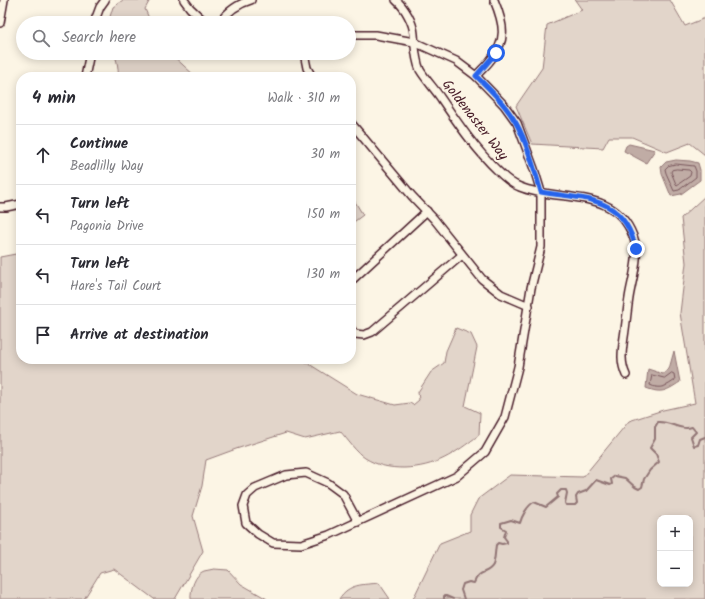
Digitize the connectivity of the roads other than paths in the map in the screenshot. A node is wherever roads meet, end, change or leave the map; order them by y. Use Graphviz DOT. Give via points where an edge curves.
graph roads {
  1 [pos="4,0"];
  2 [pos="105,0"];
  3 [pos="184,0"];
  4 [pos="251,0"];
  5 [pos="396,0"];
  6 [pos="494,0"];
  7 [pos="97,16"];
  8 [pos="199,16"];
  9 [pos="225,16"];
  10 [pos="0,23"];
  11 [pos="356,35"];
  12 [pos="414,42"];
  13 [pos="89,60"];
  14 [pos="305,60"];
  15 [pos="86,72"];
  16 [pos="309,72"];
  17 [pos="476,76"];
  18 [pos="356,129"];
  19 [pos="541,192"];
  20 [pos="16,205"];
  21 [pos="0,207"];
  22 [pos="427,211"];
  23 [pos="462,255"];
  24 [pos="356,276"];
  25 [pos="529,306"];
  26 [pos="356,334"];
  27 [pos="626,375"];
  28 [pos="358,522"];
  1 -- 10 [label="street"];
  2 -- 7 [label="street"];
  3 -- 8 [label="street"];
  4 -- 9 [label="street" via="231,9"];
  5 -- 12 [label="street, Goldenaster Way" via="406,12 414,33"];
  6 -- 17 [label="street" via="502,23 501,46"];
  11 -- 12 [label="street" via="376,35"];
  12 -- 17 [label="street" via="456,61"];
  12 -- 19 [label="street, Goldenaster Way" via="420,69 480,151 498,171 519,186"];
  13 -- 15 [label="street"];
  14 -- 16 [label="street"];
  17 -- 19 [label="street" via="504,105 517,123"];
  18 -- 22 [label="street"];
  19 -- 25 [label="street" via="541,248"];
  19 -- 27 [label="street, Goldenaster Way" via="607,205 626,222 633,236 636,261 621,358"];
  20 -- 21 [label="street"];
  22 -- 23 [label="street"];
  22 -- 24 [label="street"];
  23 -- 25 [label="street" via="482,279 501,294"];
  23 -- 26 [label="street" via="372,332"];
  25 -- 28 [label="street" via="506,417 485,452 457,476"];
  28 -- 28 [label="street" via="301,544 273,543 246,523 243,506 247,495 255,488 286,475 306,473 328,483 342,494"];
}
